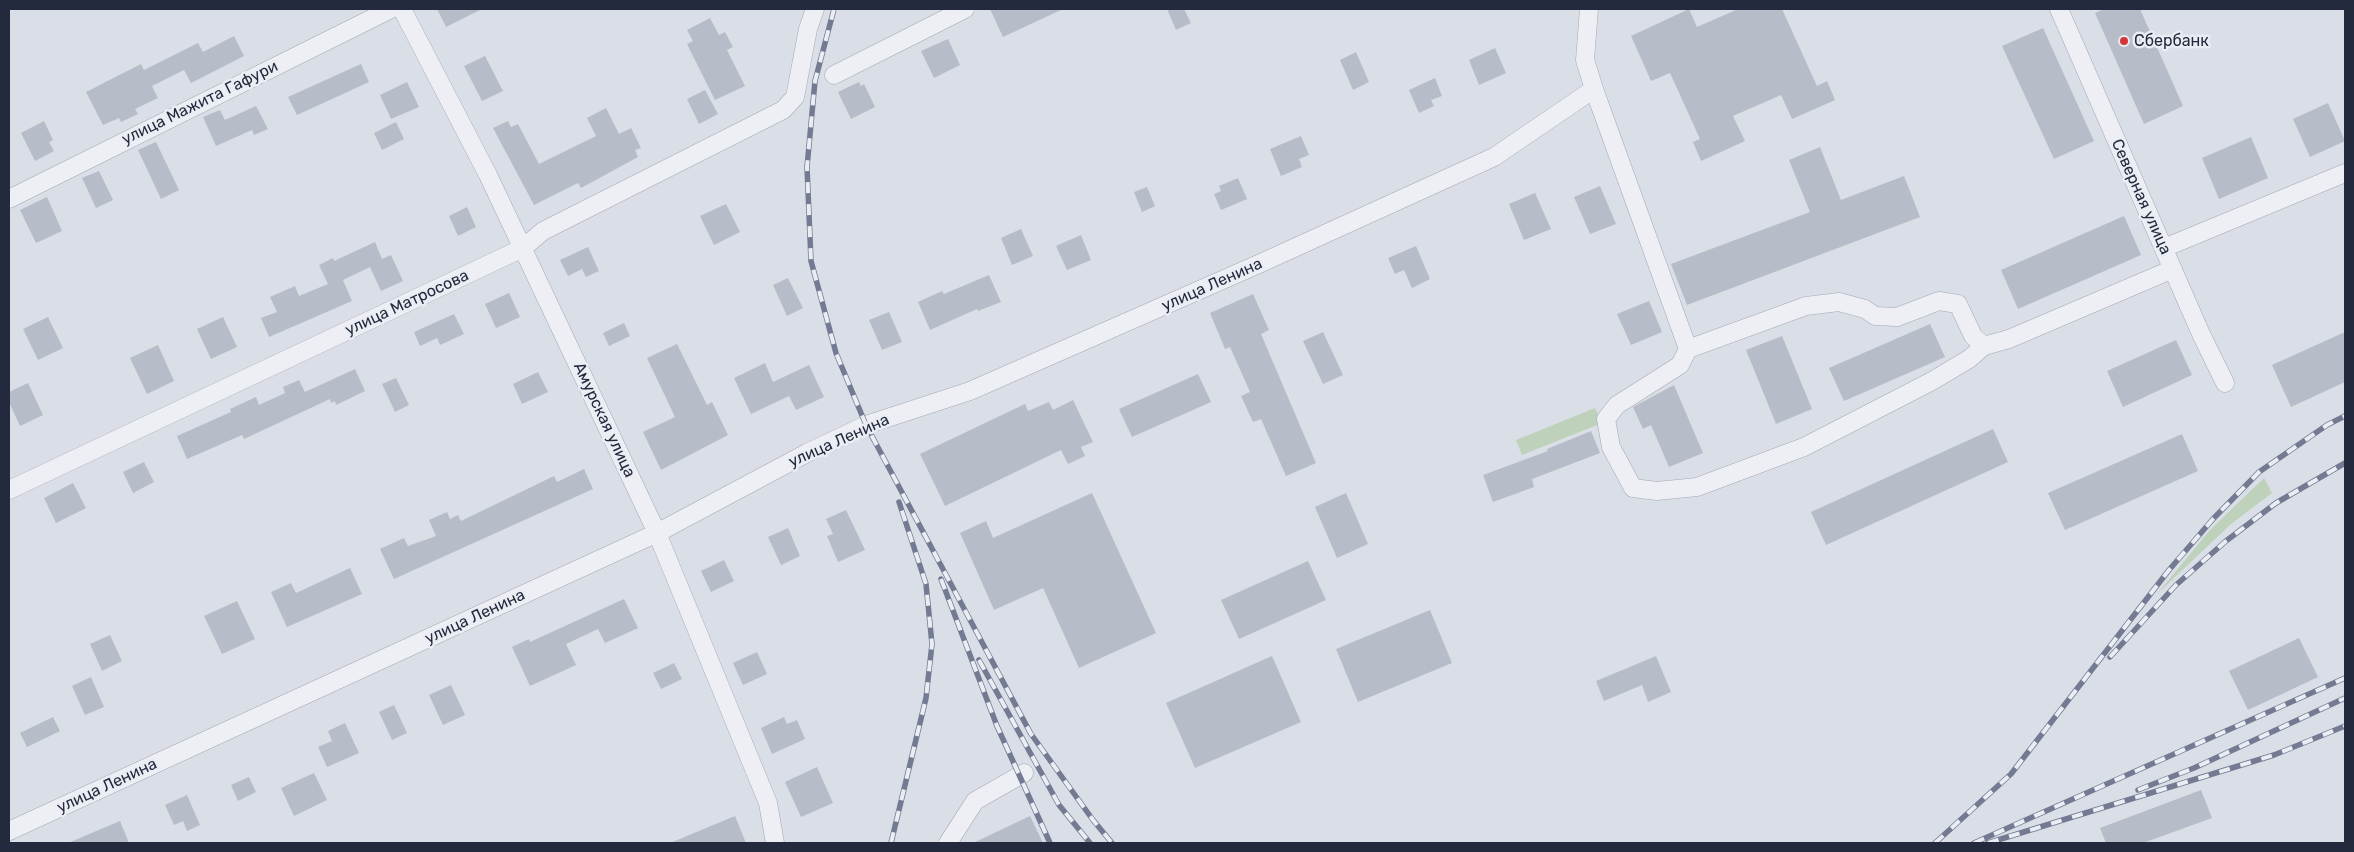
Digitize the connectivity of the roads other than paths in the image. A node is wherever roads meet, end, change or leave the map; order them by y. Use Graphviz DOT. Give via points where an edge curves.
graph roads {
  1 [pos="391,9"];
  2 [pos="402,9"];
  3 [pos="816,9"];
  4 [pos="965,9"];
  5 [pos="1589,9"];
  6 [pos="2059,9"];
  7 [pos="834,75"];
  8 [pos="1594,89"];
  9 [pos="2345,172"];
  10 [pos="9,198"];
  11 [pos="523,248"];
  12 [pos="2164,248"];
  13 [pos="2173,269"];
  14 [pos="1984,346"];
  15 [pos="1688,349"];
  16 [pos="2225,383"];
  17 [pos="9,490"];
  18 [pos="657,533"];
  19 [pos="1024,773"];
  20 [pos="9,831"];
  21 [pos="776,843"];
  22 [pos="948,843"];
  1 -- 10 [label="street, улица Мажита Гафури"];
  2 -- 11 [label="street, Амурская улица"];
  3 -- 11 [label="street, улица Матросова" via="806,37 794,97 782,110 542,231"];
  4 -- 7 [label="street"];
  5 -- 8 [label="street" via="1585,60"];
  6 -- 12 [label="street, Северная улица"];
  8 -- 15 [label="street"];
  8 -- 18 [label="street, улица Ленина" via="1494,157 1261,264 970,391 866,425 807,452"];
  9 -- 12 [label="street"];
  11 -- 17 [label="street, улица Матросова"];
  11 -- 18 [label="street, Амурская улица"];
  12 -- 13 [label="street, Северная улица"];
  13 -- 14 [label="street" via="2009,339"];
  13 -- 16 [label="street, Северная улица"];
  14 -- 15 [label="street" via="1972,336 1958,304 1939,301 1897,317 1875,316 1864,309 1839,302 1806,306"];
  14 -- 15 [label="street" via="1932,381 1804,447 1697,487 1657,491 1633,488 1610,447 1606,419 1617,405 1680,366"];
  18 -- 20 [label="street, улица Ленина"];
  18 -- 21 [label="street, Амурская улица" via="768,803"];
  19 -- 22 [label="street" via="975,801"];
}
